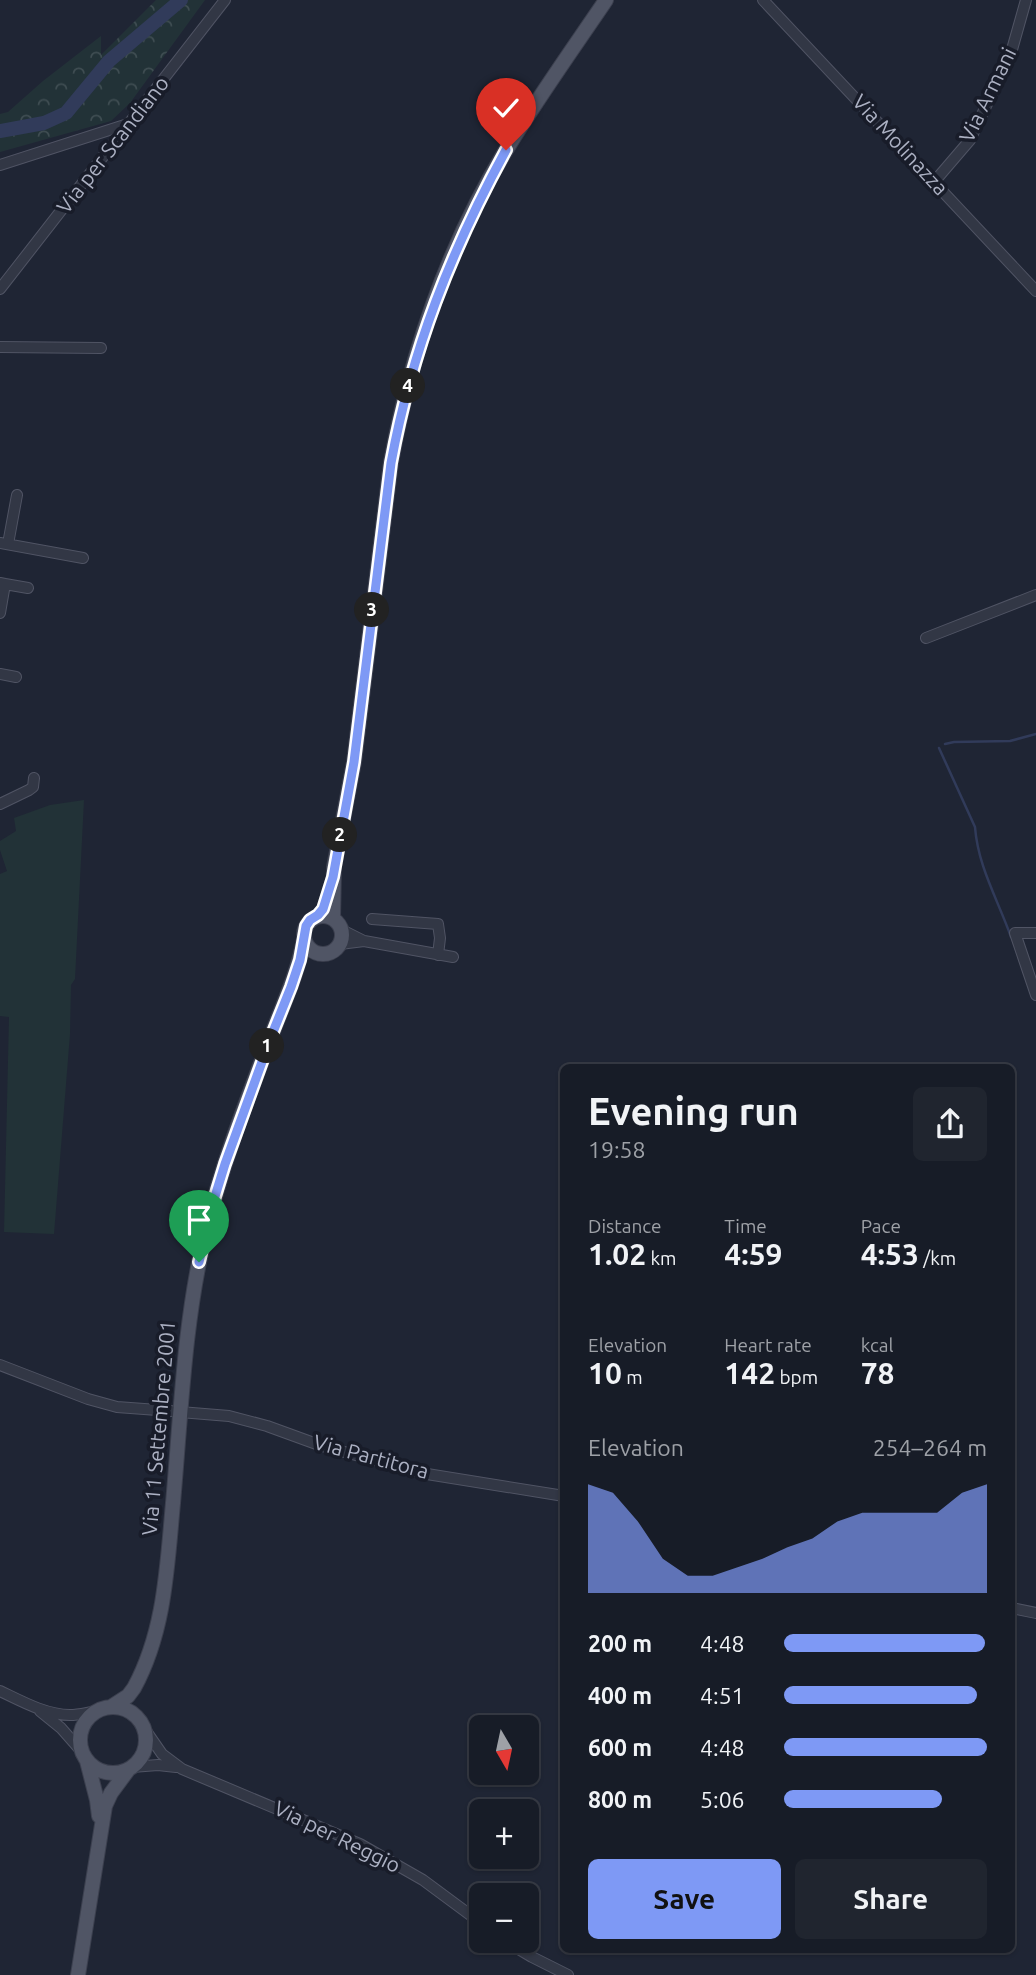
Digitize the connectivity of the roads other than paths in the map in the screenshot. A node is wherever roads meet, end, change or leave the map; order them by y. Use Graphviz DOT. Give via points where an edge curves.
graph roads {
  1 [pos="225,0"];
  2 [pos="606,0"];
  3 [pos="763,0"];
  4 [pos="1026,0"];
  5 [pos="131,123"];
  6 [pos="0,165"];
  7 [pos="934,182"];
  8 [pos="0,289"];
  9 [pos="1036,291"];
  10 [pos="0,346"];
  11 [pos="101,348"];
  12 [pos="17,495"];
  13 [pos="4,544"];
  14 [pos="83,558"];
  15 [pos="3,584"];
  16 [pos="28,588"];
  17 [pos="1036,595"];
  18 [pos="0,613"];
  19 [pos="926,638"];
  20 [pos="0,674"];
  21 [pos="16,677"];
  22 [pos="34,778"];
  23 [pos="0,804"];
  24 [pos="333,877"];
  25 [pos="318,915"];
  26 [pos="372,919"];
  27 [pos="394,922"];
  28 [pos="339,931"];
  29 [pos="1036,933"];
  30 [pos="304,939"];
  31 [pos="387,944"];
  32 [pos="318,953"];
  33 [pos="438,955"];
  34 [pos="453,957"];
  35 [pos="291,987"];
  36 [pos="1036,995"];
  37 [pos="0,1365"];
  38 [pos="176,1411"];
  39 [pos="560,1495"];
  40 [pos="1015,1609"];
  41 [pos="1036,1613"];
  42 [pos="141,1675"];
  43 [pos="0,1691"];
  44 [pos="35,1707"];
  45 [pos="105,1709"];
  46 [pos="143,1726"];
  47 [pos="84,1756"];
  48 [pos="130,1768"];
  49 [pos="183,1769"];
  50 [pos="100,1828"];
  51 [pos="469,1914"];
  52 [pos="525,1953"];
  53 [pos="78,1975"];
  54 [pos="568,1975"];
  1 -- 5 [label="street, Via per Scandiano"];
  2 -- 24 [label="main road, Via 11 Settembre 2001" via="482,194 445,273 414,360 391,463 354,762"];
  3 -- 7 [label="street, Via Molinazza"];
  4 -- 7 [label="street, Via Armani" via="1011,53 970,140"];
  5 -- 6 [label="street"];
  5 -- 8 [label="street, Via per Scandiano"];
  7 -- 9 [label="street, Via Molinazza"];
  10 -- 11 [label="street"];
  12 -- 13 [label="street"];
  13 -- 14 [label="street"];
  15 -- 16 [label="street"];
  15 -- 18 [label="street"];
  17 -- 19 [label="street"];
  20 -- 21 [label="street"];
  22 -- 23 [label="street" via="33,787"];
  24 -- 25 [label="main road, Via 11 Settembre 2001"];
  24 -- 28 [label="main road, Via 11 Settembre 2001"];
  25 -- 28 [label="main road"];
  25 -- 30 [label="main road, Via 11 Settembre 2001" via="308,922"];
  26 -- 27 [label="street"];
  27 -- 31 [label="street"];
  27 -- 33 [label="street" via="438,924"];
  28 -- 31 [label="street"];
  28 -- 32 [label="main road, Via 11 Settembre 2001" via="330,953"];
  29 -- 36 [label="street" via="1015,933"];
  30 -- 32 [label="main road"];
  30 -- 35 [label="main road, Via 11 Settembre 2001"];
  31 -- 33 [label="street"];
  32 -- 35 [label="main road, Via 11 Settembre 2001"];
  33 -- 34 [label="street"];
  35 -- 38 [label="main road, Via 11 Settembre 2001" via="210,1214"];
  37 -- 38 [label="street, Via Partitora" via="117,1408"];
  38 -- 39 [label="street, Via Partitora" via="229,1416 427,1474"];
  38 -- 42 [label="main road, Via 11 Settembre 2001" via="163,1604"];
  40 -- 41 [label="street"];
  42 -- 45 [label="main road, Via 11 Settembre 2001" via="128,1696"];
  42 -- 46 [label="main road, Via 11 Settembre 2001" via="137,1705"];
  43 -- 44 [label="street"];
  44 -- 45 [label="street" via="69,1715"];
  44 -- 47 [label="street" via="61,1728"];
  45 -- 46 [label="main road" via="127,1710"];
  45 -- 47 [label="main road, Via 11 Settembre 2001" via="89,1717 81,1732"];
  46 -- 48 [label="main road, Via 11 Settembre 2001" via="144,1754"];
  46 -- 49 [label="street, Via per Reggio" via="162,1754"];
  47 -- 48 [label="main road" via="105,1772"];
  47 -- 50 [label="main road, Via 11 Settembre 2001"];
  48 -- 49 [label="street, Via per Reggio" via="159,1765"];
  48 -- 50 [label="main road, Via 11 Settembre 2001" via="108,1799"];
  49 -- 51 [label="street, Via per Reggio" via="368,1848"];
  50 -- 53 [label="main road, Via 11 Settembre 2001"];
  52 -- 54 [label="street"];
}
